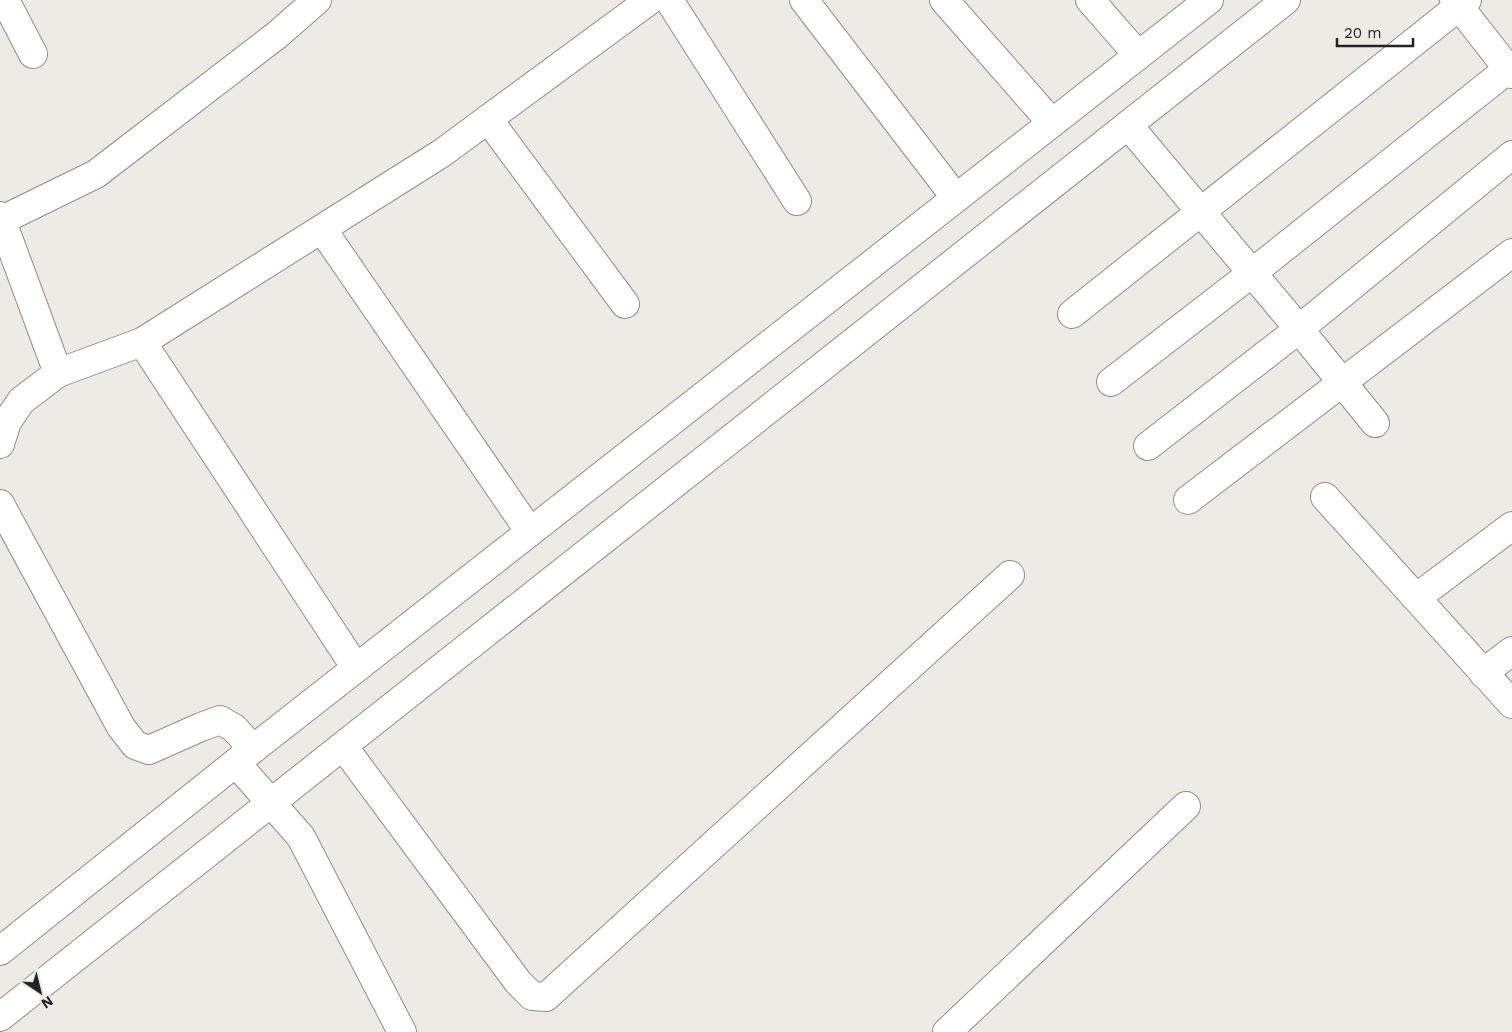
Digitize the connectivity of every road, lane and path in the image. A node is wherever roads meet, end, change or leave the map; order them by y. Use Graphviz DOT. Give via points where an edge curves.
graph roads {
  1 [pos="5,0"];
  2 [pos="317,0"];
  3 [pos="650,0"];
  4 [pos="669,0"];
  5 [pos="804,0"];
  6 [pos="944,0"];
  7 [pos="1090,0"];
  8 [pos="1209,0"];
  9 [pos="1286,0"];
  10 [pos="1460,2"];
  11 [pos="33,54"];
  12 [pos="1138,55"];
  13 [pos="1511,70"];
  14 [pos="488,119"];
  15 [pos="1052,123"];
  16 [pos="1128,125"];
  17 [pos="1512,155"];
  18 [pos="956,198"];
  19 [pos="797,202"];
  20 [pos="1200,212"];
  21 [pos="1,218"];
  22 [pos="322,228"];
  23 [pos="1512,254"];
  24 [pos="1252,274"];
  25 [pos="625,304"];
  26 [pos="1072,314"];
  27 [pos="1299,329"];
  28 [pos="142,342"];
  29 [pos="58,373"];
  30 [pos="1111,382"];
  31 [pos="1343,383"];
  32 [pos="1375,423"];
  33 [pos="0,444"];
  34 [pos="1148,446"];
  35 [pos="1325,496"];
  36 [pos="1188,500"];
  37 [pos="0,504"];
  38 [pos="1512,526"];
  39 [pos="530,532"];
  40 [pos="1010,575"];
  41 [pos="1416,598"];
  42 [pos="1512,651"];
  43 [pos="356,668"];
  44 [pos="1483,673"];
  45 [pos="1512,704"];
  46 [pos="343,746"];
  47 [pos="244,756"];
  48 [pos="271,803"];
  49 [pos="1186,806"];
  50 [pos="0,951"];
  51 [pos="0,1016"];
  52 [pos="402,1032"];
  53 [pos="946,1032"];
  1 -- 11 [label="street"];
  2 -- 21 [label="street" via="269,42 96,174"];
  3 -- 14 [label="street"];
  4 -- 19 [label="street"];
  5 -- 18 [label="street"];
  6 -- 15 [label="street"];
  7 -- 12 [label="street"];
  8 -- 12 [label="street"];
  9 -- 16 [label="street"];
  10 -- 13 [label="street"];
  10 -- 20 [label="street"];
  12 -- 15 [label="street"];
  13 -- 24 [label="street"];
  14 -- 22 [label="street" via="442,154"];
  14 -- 25 [label="street"];
  15 -- 18 [label="street"];
  16 -- 20 [label="street"];
  16 -- 46 [label="street"];
  17 -- 27 [label="street"];
  18 -- 39 [label="street"];
  20 -- 24 [label="street"];
  20 -- 26 [label="street"];
  21 -- 29 [label="street"];
  22 -- 28 [label="street"];
  22 -- 39 [label="street"];
  23 -- 31 [label="street"];
  24 -- 27 [label="street"];
  24 -- 30 [label="street"];
  27 -- 31 [label="street"];
  27 -- 34 [label="street"];
  28 -- 29 [label="street"];
  28 -- 43 [label="street"];
  29 -- 33 [label="street" via="21,401"];
  31 -- 32 [label="street"];
  31 -- 36 [label="street"];
  35 -- 41 [label="street"];
  37 -- 47 [label="street" via="121,727 134,745 149,750 220,720 234,728"];
  38 -- 41 [label="street"];
  39 -- 43 [label="street"];
  40 -- 46 [label="street" via="546,997 532,996 518,982"];
  41 -- 44 [label="street"];
  42 -- 44 [label="street"];
  43 -- 47 [label="street"];
  44 -- 45 [label="street"];
  46 -- 48 [label="street"];
  47 -- 48 [label="street"];
  47 -- 50 [label="street"];
  48 -- 51 [label="street"];
  48 -- 52 [label="street" via="301,837"];
  49 -- 53 [label="street"];
}
